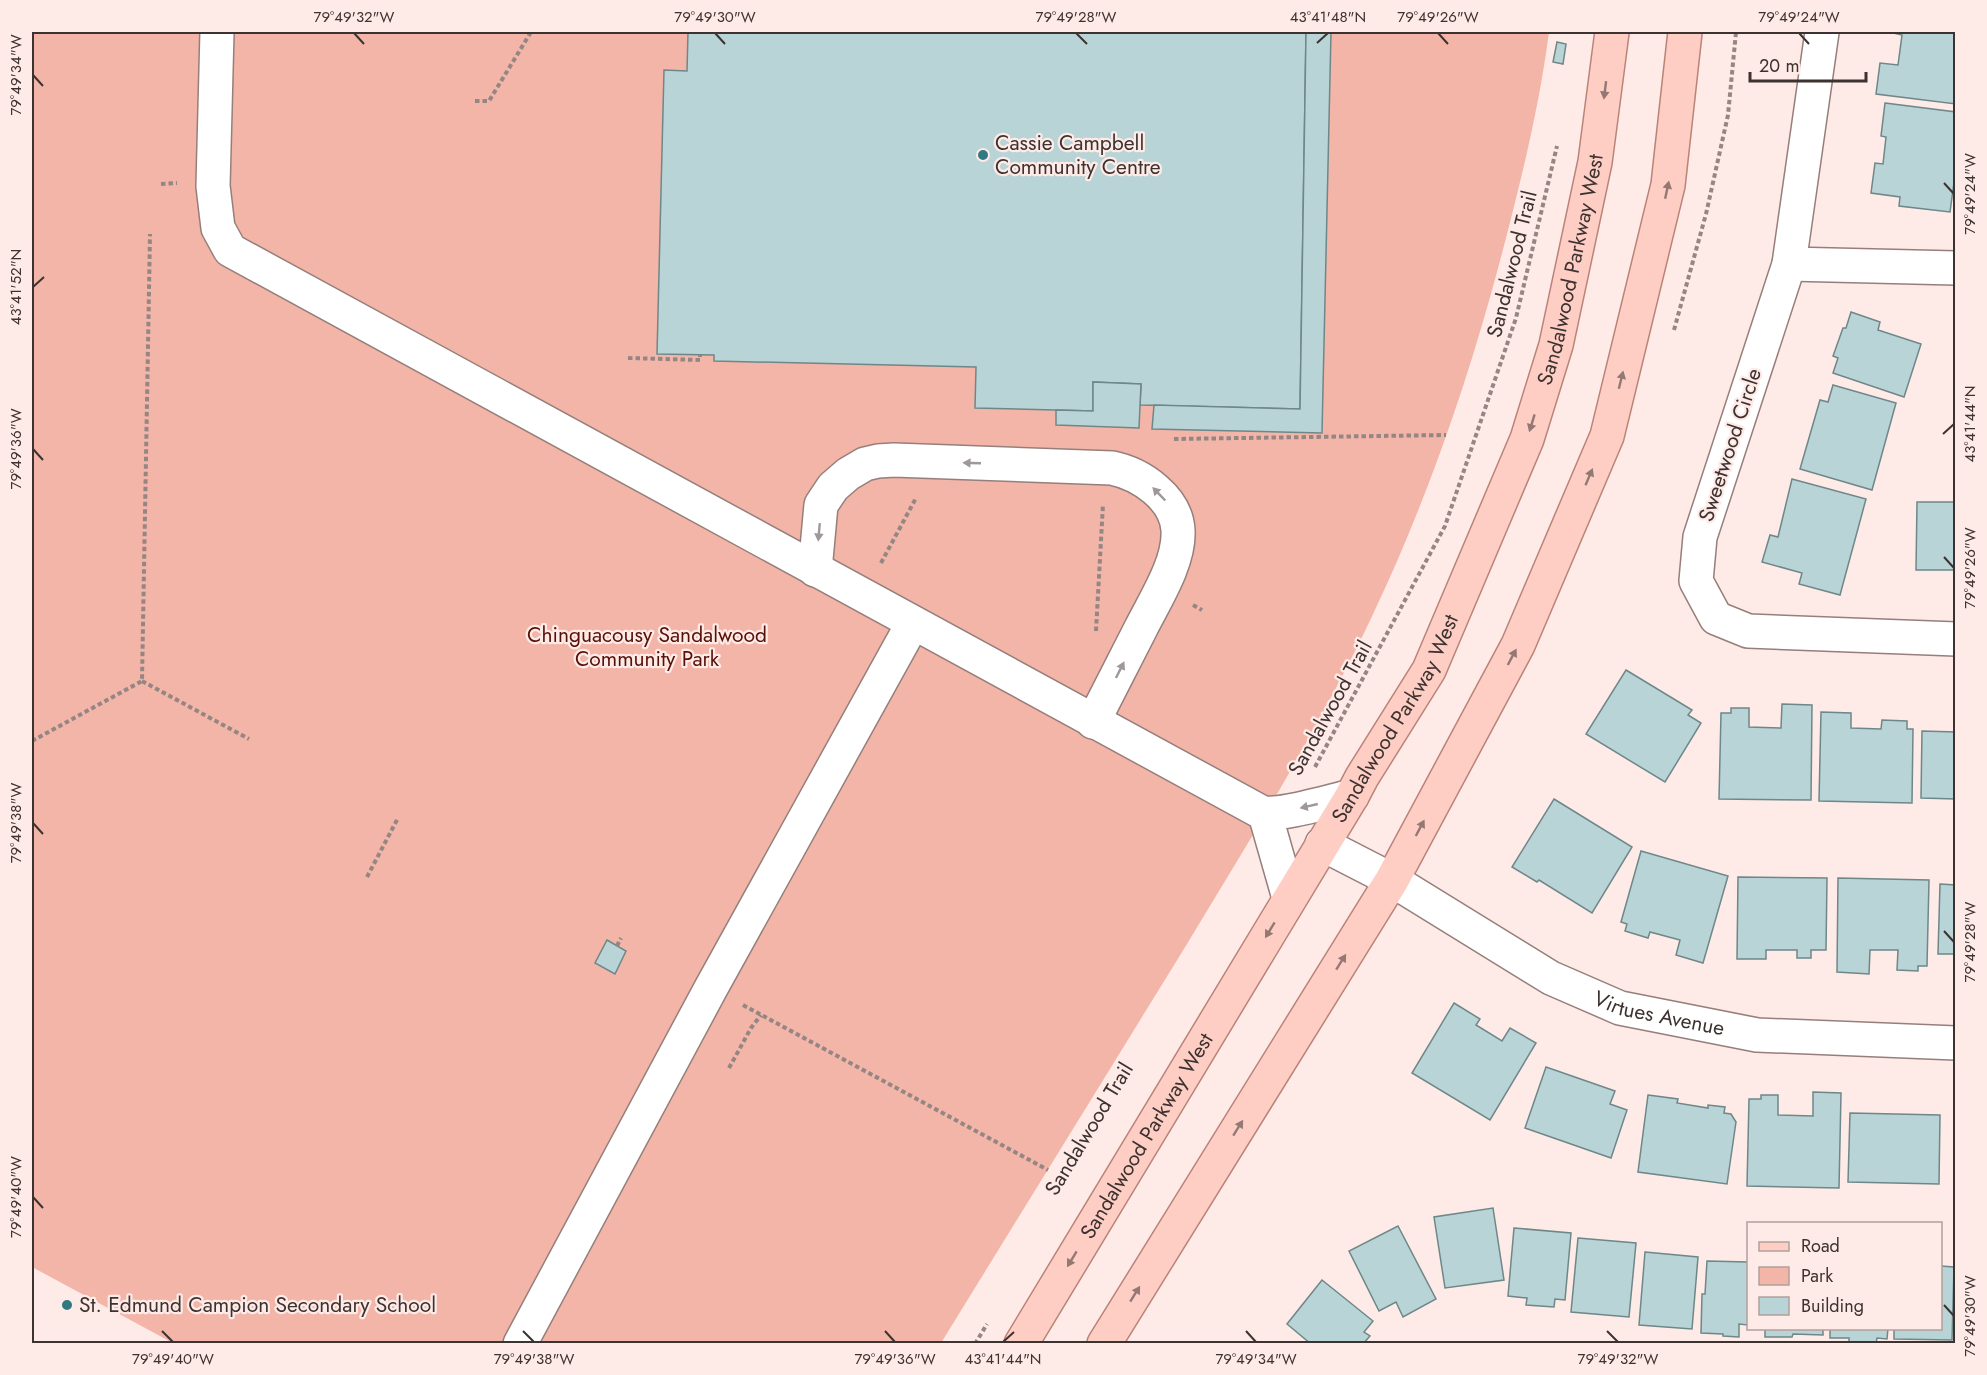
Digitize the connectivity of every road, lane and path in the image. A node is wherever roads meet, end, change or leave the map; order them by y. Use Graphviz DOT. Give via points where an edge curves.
graph roads {
  1 [pos="217,32"];
  2 [pos="531,32"];
  3 [pos="1612,32"];
  4 [pos="1685,32"];
  5 [pos="1822,32"];
  6 [pos="475,101"];
  7 [pos="1560,136"];
  8 [pos="150,234"];
  9 [pos="1789,264"];
  10 [pos="1956,268"];
  11 [pos="700,355"];
  12 [pos="628,358"];
  13 [pos="1446,435"];
  14 [pos="1174,439"];
  15 [pos="1103,497"];
  16 [pos="926,498"];
  17 [pos="880,566"];
  18 [pos="815,570"];
  19 [pos="913,624"];
  20 [pos="1956,639"];
  21 [pos="1095,642"];
  22 [pos="142,681"];
  23 [pos="1093,722"];
  24 [pos="249,739"];
  25 [pos="32,741"];
  26 [pos="1352,796"];
  27 [pos="1276,813"];
  28 [pos="398,818"];
  29 [pos="1322,844"];
  30 [pos="367,877"];
  31 [pos="1392,880"];
  32 [pos="1289,898"];
  33 [pos="621,938"];
  34 [pos="617,946"];
  35 [pos="737,1002"];
  36 [pos="761,1015"];
  37 [pos="1956,1044"];
  38 [pos="729,1068"];
  39 [pos="1048,1170"];
  40 [pos="993,1314"];
  41 [pos="520,1344"];
  42 [pos="975,1344"];
  43 [pos="1021,1344"];
  44 [pos="1104,1344"];
  1 -- 18 [label="street" via="214,196 218,228 230,250"];
  2 -- 6 [label="path" via="489,101"];
  3 -- 26 [label="main road, Sandalwood Parkway West, one-way" via="1595,162 1556,345 1527,439 1429,670"];
  31 -- 4 [label="main road, one-way" via="1518,645 1607,436 1668,185"];
  5 -- 9 [label="street, Sweetwood Circle"];
  7 -- 27 [label="path, Sandalwood Trail" via="1516,318 1445,526 1306,782"];
  8 -- 22 [label="path"];
  9 -- 10 [label="street"];
  9 -- 20 [label="street, Sweetwood Circle" via="1700,537 1696,581 1716,618 1748,631"];
  11 -- 12 [label="path" via="700,360"];
  13 -- 14 [label="path"];
  15 -- 21 [label="path"];
  16 -- 17 [label="path" via="916,497"];
  18 -- 19 [label="street"];
  23 -- 18 [label="street, one-way" via="1171,567 1178,537 1173,512 1140,478 1112,468 871,462 848,474 821,505"];
  19 -- 23 [label="street"];
  19 -- 41 [label="street"];
  22 -- 24 [label="path"];
  22 -- 25 [label="path"];
  23 -- 27 [label="street"];
  26 -- 27 [label="street, one-way"];
  26 -- 29 [label="main road, Sandalwood Parkway West"];
  27 -- 32 [label="street"];
  28 -- 30 [label="path"];
  29 -- 31 [label="street, Virtues Avenue"];
  29 -- 32 [label="main road, Sandalwood Parkway West"];
  31 -- 37 [label="street, Virtues Avenue" via="1551,978 1620,1008 1757,1035"];
  44 -- 31 [label="main road, one-way"];
  32 -- 43 [label="main road, Sandalwood Parkway West, one-way"];
  33 -- 34 [label="path"];
  35 -- 36 [label="path"];
  36 -- 38 [label="path"];
  36 -- 39 [label="path"];
  40 -- 42 [label="path"];
}
